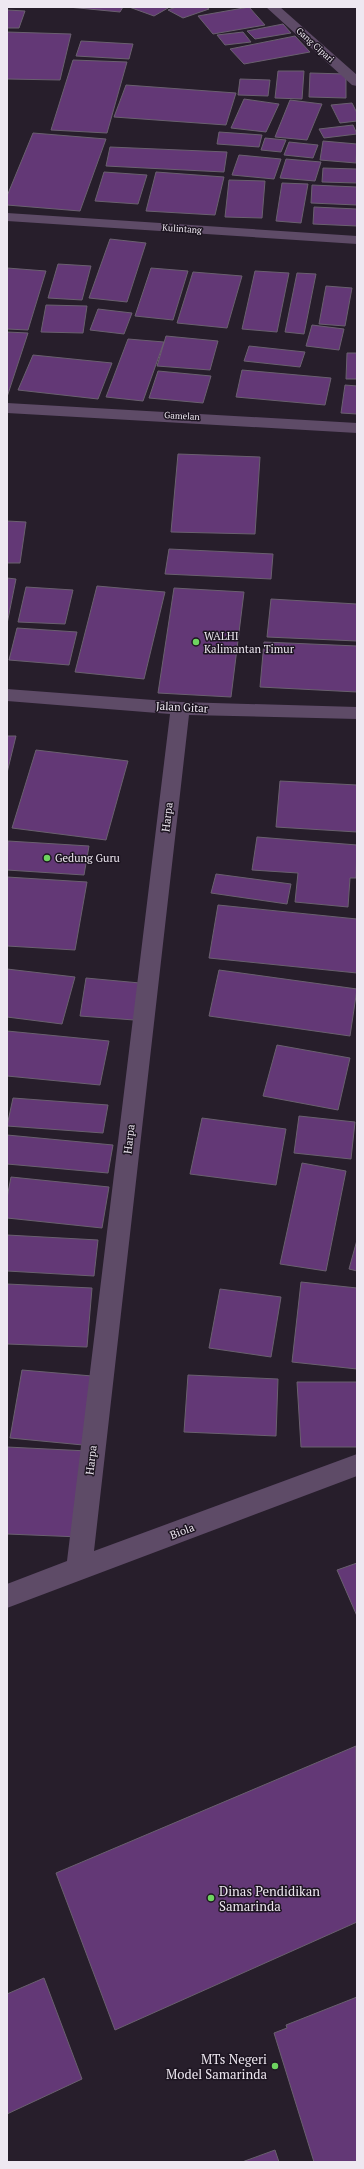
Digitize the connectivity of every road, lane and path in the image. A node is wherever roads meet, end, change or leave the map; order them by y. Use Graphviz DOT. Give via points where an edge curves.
graph roads {
  1 [pos="272,7"];
  2 [pos="357,82"];
  3 [pos="7,217"];
  4 [pos="357,240"];
  5 [pos="7,408"];
  6 [pos="357,428"];
  7 [pos="7,695"];
  8 [pos="180,708"];
  9 [pos="357,713"];
  10 [pos="357,1465"];
  11 [pos="79,1570"];
  12 [pos="7,1596"];
  1 -- 2 [label="street, Gang Cipari"];
  3 -- 4 [label="street, Kulintang"];
  5 -- 6 [label="street, Gamelan"];
  7 -- 8 [label="street, Jalan Gitar"];
  8 -- 9 [label="street, Jalan Gitar"];
  8 -- 11 [label="street, Harpa"];
  10 -- 11 [label="street, Biola"];
  11 -- 12 [label="street, Biola"];
}
